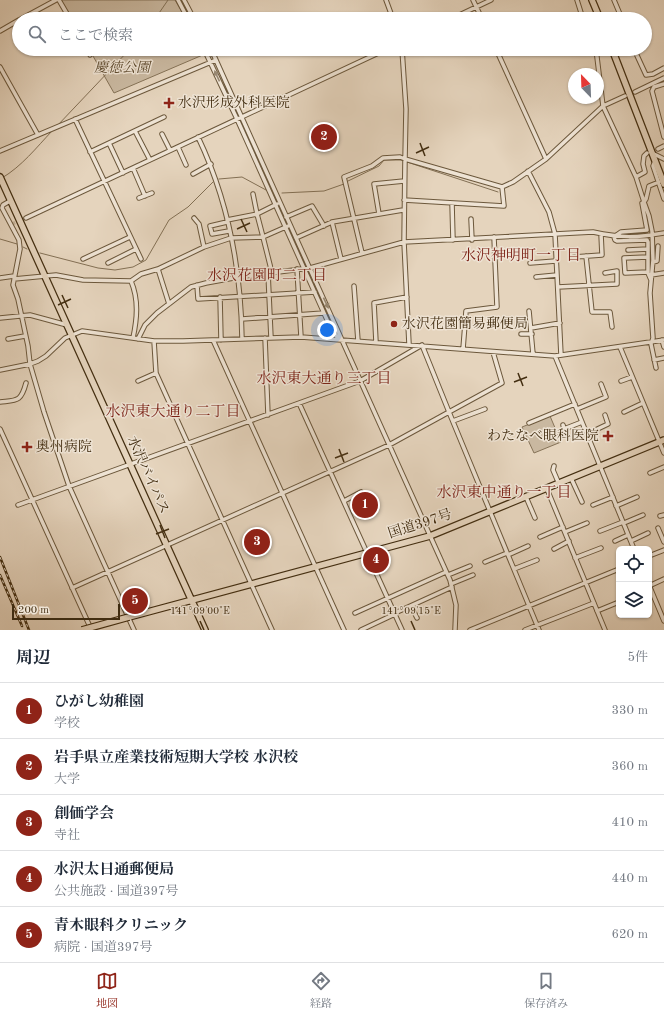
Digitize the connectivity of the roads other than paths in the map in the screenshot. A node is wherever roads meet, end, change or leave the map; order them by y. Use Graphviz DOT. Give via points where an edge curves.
graph roads {
  1 [pos="57,0"];
  2 [pos="178,0"];
  3 [pos="184,0"];
  4 [pos="386,0"];
  5 [pos="473,0"];
  6 [pos="491,0"];
  7 [pos="577,0"];
  8 [pos="592,0"];
  9 [pos="614,0"];
  10 [pos="476,7"];
  11 [pos="35,12"];
  12 [pos="65,12"];
  13 [pos="184,12"];
  14 [pos="190,12"];
  15 [pos="390,12"];
  16 [pos="465,12"];
  17 [pos="478,12"];
  18 [pos="581,12"];
  19 [pos="597,12"];
  20 [pos="619,12"];
  21 [pos="12,24"];
  22 [pos="0,31"];
  23 [pos="208,56"];
  24 [pos="214,56"];
  25 [pos="372,56"];
  26 [pos="402,56"];
  27 [pos="499,56"];
  28 [pos="597,56"];
  29 [pos="615,56"];
  30 [pos="637,56"];
  31 [pos="216,60"];
  32 [pos="211,62"];
  33 [pos="0,67"];
  34 [pos="664,68"];
  35 [pos="664,78"];
  36 [pos="664,84"];
  37 [pos="635,92"];
  38 [pos="625,96"];
  39 [pos="603,106"];
  40 [pos="164,117"];
  41 [pos="242,117"];
  42 [pos="75,119"];
  43 [pos="237,119"];
  44 [pos="135,131"];
  45 [pos="162,134"];
  46 [pos="38,136"];
  47 [pos="198,137"];
  48 [pos="664,137"];
  49 [pos="109,143"];
  50 [pos="664,146"];
  51 [pos="178,147"];
  52 [pos="658,148"];
  53 [pos="170,150"];
  54 [pos="0,151"];
  55 [pos="90,152"];
  56 [pos="647,153"];
  57 [pos="655,157"];
  58 [pos="405,159"];
  59 [pos="546,159"];
  60 [pos="664,159"];
  61 [pos="150,160"];
  62 [pos="211,164"];
  63 [pos="186,165"];
  64 [pos="133,168"];
  65 [pos="528,171"];
  66 [pos="123,173"];
  67 [pos="193,174"];
  68 [pos="636,176"];
  69 [pos="0,177"];
  70 [pos="404,181"];
  71 [pos="104,182"];
  72 [pos="661,183"];
  73 [pos="502,187"];
  74 [pos="152,193"];
  75 [pos="253,194"];
  76 [pos="145,196"];
  77 [pos="139,198"];
  78 [pos="664,199"];
  79 [pos="404,200"];
  80 [pos="10,201"];
  81 [pos="644,202"];
  82 [pos="452,203"];
  83 [pos="278,204"];
  84 [pos="403,210"];
  85 [pos="257,214"];
  86 [pos="379,214"];
  87 [pos="286,217"];
  88 [pos="26,218"];
  89 [pos="194,218"];
  90 [pos="354,218"];
  91 [pos="471,219"];
  92 [pos="227,221"];
  93 [pos="332,222"];
  94 [pos="288,226"];
  95 [pos="324,226"];
  96 [pos="229,231"];
  97 [pos="664,233"];
  98 [pos="555,234"];
  99 [pos="601,234"];
  100 [pos="652,235"];
  101 [pos="130,237"];
  102 [pos="263,237"];
  103 [pos="494,237"];
  104 [pos="614,237"];
  105 [pos="231,238"];
  106 [pos="296,238"];
  107 [pos="453,240"];
  108 [pos="472,240"];
  109 [pos="404,242"];
  110 [pos="658,246"];
  111 [pos="204,247"];
  112 [pos="136,249"];
  113 [pos="648,249"];
  114 [pos="628,250"];
  115 [pos="362,253"];
  116 [pos="586,256"];
  117 [pos="574,257"];
  118 [pos="648,257"];
  119 [pos="83,259"];
  120 [pos="141,259"];
  121 [pos="341,259"];
  122 [pos="556,261"];
  123 [pos="653,262"];
  124 [pos="108,263"];
  125 [pos="530,263"];
  126 [pos="310,268"];
  127 [pos="158,269"];
  128 [pos="297,269"];
  129 [pos="305,269"];
  130 [pos="270,273"];
  131 [pos="605,273"];
  132 [pos="650,273"];
  133 [pos="664,273"];
  134 [pos="557,275"];
  135 [pos="45,276"];
  136 [pos="14,277"];
  137 [pos="239,277"];
  138 [pos="536,277"];
  139 [pos="0,278"];
  140 [pos="131,281"];
  141 [pos="197,285"];
  142 [pos="588,285"];
  143 [pos="354,286"];
  144 [pos="558,287"];
  145 [pos="315,292"];
  146 [pos="298,293"];
  147 [pos="269,294"];
  148 [pos="240,296"];
  149 [pos="220,297"];
  150 [pos="407,297"];
  151 [pos="169,304"];
  152 [pos="529,311"];
  153 [pos="324,313"];
  154 [pos="20,315"];
  155 [pos="300,315"];
  156 [pos="270,317"];
  157 [pos="0,318"];
  158 [pos="242,319"];
  159 [pos="560,323"];
  160 [pos="67,324"];
  161 [pos="612,327"];
  162 [pos="531,328"];
  163 [pos="71,334"];
  164 [pos="521,334"];
  165 [pos="532,334"];
  166 [pos="25,336"];
  167 [pos="301,337"];
  168 [pos="133,338"];
  169 [pos="265,338"];
  170 [pos="271,338"];
  171 [pos="8,339"];
  172 [pos="138,339"];
  173 [pos="242,339"];
  174 [pos="213,340"];
  175 [pos="221,340"];
  176 [pos="340,340"];
  177 [pos="663,340"];
  178 [pos="154,341"];
  179 [pos="358,341"];
  180 [pos="376,342"];
  181 [pos="652,342"];
  182 [pos="409,344"];
  183 [pos="422,345"];
  184 [pos="620,347"];
  185 [pos="463,348"];
  186 [pos="664,348"];
  187 [pos="493,352"];
  188 [pos="533,354"];
  189 [pos="561,355"];
  190 [pos="555,356"];
  191 [pos="664,358"];
  192 [pos="654,360"];
  193 [pos="30,364"];
  194 [pos="656,368"];
  195 [pos="0,370"];
  196 [pos="156,373"];
  197 [pos="632,377"];
  198 [pos="138,381"];
  199 [pos="360,381"];
  200 [pos="621,381"];
  201 [pos="26,383"];
  202 [pos="600,384"];
  203 [pos="0,402"];
  204 [pos="299,403"];
  205 [pos="643,403"];
  206 [pos="575,404"];
  207 [pos="485,409"];
  208 [pos="577,409"];
  209 [pos="449,412"];
  210 [pos="624,412"];
  211 [pos="605,414"];
  212 [pos="268,415"];
  213 [pos="249,421"];
  214 [pos="453,421"];
  215 [pos="582,422"];
  216 [pos="529,423"];
  217 [pos="563,425"];
  218 [pos="0,429"];
  219 [pos="587,434"];
  220 [pos="662,441"];
  221 [pos="187,443"];
  222 [pos="389,445"];
  223 [pos="664,453"];
  224 [pos="130,464"];
  225 [pos="554,466"];
  226 [pos="600,467"];
  227 [pos="664,467"];
  228 [pos="330,471"];
  229 [pos="650,473"];
  230 [pos="571,478"];
  231 [pos="558,484"];
  232 [pos="69,486"];
  233 [pos="547,488"];
  234 [pos="361,492"];
  235 [pos="282,493"];
  236 [pos="526,497"];
  237 [pos="613,497"];
  238 [pos="638,497"];
  239 [pos="32,500"];
  240 [pos="344,501"];
  241 [pos="582,502"];
  242 [pos="18,505"];
  243 [pos="593,505"];
  244 [pos="616,506"];
  245 [pos="490,512"];
  246 [pos="643,515"];
  247 [pos="535,518"];
  248 [pos="222,520"];
  249 [pos="587,523"];
  250 [pos="623,523"];
  251 [pos="563,527"];
  252 [pos="658,528"];
  253 [pos="600,531"];
  254 [pos="565,532"];
  255 [pos="648,533"];
  256 [pos="628,535"];
  257 [pos="430,536"];
  258 [pos="540,537"];
  259 [pos="569,541"];
  260 [pos="615,541"];
  261 [pos="631,541"];
  262 [pos="664,542"];
  263 [pos="167,546"];
  264 [pos="528,546"];
  265 [pos="633,546"];
  266 [pos="554,548"];
  267 [pos="601,548"];
  268 [pos="664,550"];
  269 [pos="368,553"];
  270 [pos="507,554"];
  271 [pos="652,555"];
  272 [pos="576,558"];
  273 [pos="537,560"];
  274 [pos="484,562"];
  275 [pos="470,566"];
  276 [pos="316,567"];
  277 [pos="514,569"];
  278 [pos="616,569"];
  279 [pos="108,572"];
  280 [pos="447,574"];
  281 [pos="473,575"];
  282 [pos="664,579"];
  283 [pos="586,582"];
  284 [pos="252,584"];
  285 [pos="652,584"];
  286 [pos="452,586"];
  287 [pos="72,588"];
  288 [pos="652,595"];
  289 [pos="388,598"];
  290 [pos="191,600"];
  291 [pos="594,603"];
  292 [pos="616,603"];
  293 [pos="411,606"];
  294 [pos="529,606"];
  295 [pos="598,611"];
  296 [pos="355,613"];
  297 [pos="395,614"];
  298 [pos="129,617"];
  299 [pos="417,618"];
  300 [pos="663,618"];
  301 [pos="537,626"];
  302 [pos="82,630"];
  303 [pos="91,630"];
  304 [pos="134,630"];
  305 [pos="205,630"];
  306 [pos="272,630"];
  307 [pos="344,630"];
  308 [pos="361,630"];
  309 [pos="402,630"];
  310 [pos="455,630"];
  311 [pos="470,630"];
  312 [pos="525,630"];
  313 [pos="538,630"];
  314 [pos="605,630"];
  1 -- 11 [label="street"];
  1 -- 12 [label="street"];
  2 -- 13 [label="street"];
  3 -- 14 [label="street"];
  4 -- 15 [label="street"];
  5 -- 10 [label="street"];
  6 -- 10 [label="street"];
  7 -- 18 [label="street"];
  8 -- 19 [label="highway"];
  9 -- 20 [label="street"];
  10 -- 16 [label="street"];
  10 -- 17 [label="street"];
  21 -- 22 [label="street"];
  23 -- 32 [label="street"];
  24 -- 31 [label="street"];
  25 -- 41 [label="street"];
  26 -- 58 [label="street" via="406,109"];
  27 -- 59 [label="street"];
  28 -- 39 [label="street"];
  29 -- 57 [label="highway"];
  30 -- 34 [label="street" via="646,75"];
  31 -- 32 [label="street"];
  31 -- 41 [label="street"];
  32 -- 42 [label="street"];
  43 -- 32 [label="street, one-way"];
  33 -- 46 [label="street"];
  35 -- 37 [label="street"];
  36 -- 48 [label="street" via="654,87 652,91"];
  38 -- 39 [label="street"];
  39 -- 59 [label="street"];
  39 -- 68 [label="street"];
  40 -- 44 [label="street"];
  41 -- 43 [label="street"];
  41 -- 83 [label="street"];
  42 -- 46 [label="street"];
  42 -- 55 [label="street"];
  43 -- 47 [label="street"];
  43 -- 83 [label="street"];
  44 -- 49 [label="street"];
  44 -- 61 [label="street"];
  45 -- 53 [label="street"];
  46 -- 54 [label="street"];
  47 -- 51 [label="street"];
  47 -- 62 [label="street"];
  49 -- 55 [label="street"];
  49 -- 66 [label="street"];
  50 -- 52 [label="street"];
  51 -- 53 [label="street"];
  51 -- 63 [label="street"];
  53 -- 61 [label="street"];
  55 -- 71 [label="street"];
  56 -- 68 [label="street" via="643,164 646,172"];
  57 -- 60 [label="street"];
  57 -- 72 [label="highway"];
  58 -- 70 [label="street"];
  58 -- 73 [label="street"];
  58 -- 90 [label="street" via="384,158 372,166 344,177"];
  59 -- 65 [label="street"];
  61 -- 64 [label="street"];
  62 -- 67 [label="street"];
  62 -- 92 [label="street"];
  64 -- 66 [label="street"];
  64 -- 76 [label="street"];
  65 -- 73 [label="street"];
  65 -- 98 [label="street" via="549,212"];
  66 -- 71 [label="street"];
  68 -- 81 [label="street"];
  69 -- 80 [label="highway, 水沢バイパス"];
  70 -- 79 [label="street"];
  70 -- 86 [label="street" via="374,184"];
  71 -- 88 [label="street"];
  71 -- 101 [label="street"];
  72 -- 78 [label="street"];
  72 -- 81 [label="street" via="650,186"];
  73 -- 82 [label="street" via="504,206"];
  74 -- 76 [label="street"];
  75 -- 85 [label="street"];
  76 -- 77 [label="street"];
  79 -- 82 [label="street"];
  79 -- 84 [label="street"];
  80 -- 135 [label="highway, 水沢バイパス"];
  80 -- 136 [label="street" via="2,208 19,240 20,249"];
  81 -- 100 [label="street"];
  81 -- 104 [label="street" via="642,203 647,230 620,232"];
  82 -- 107 [label="street"];
  83 -- 85 [label="street"];
  83 -- 87 [label="street"];
  83 -- 94 [label="street"];
  84 -- 86 [label="street"];
  84 -- 109 [label="street"];
  85 -- 92 [label="street"];
  85 -- 102 [label="street"];
  86 -- 90 [label="street"];
  87 -- 94 [label="street"];
  87 -- 95 [label="street" via="312,206"];
  89 -- 111 [label="street" via="199,224"];
  90 -- 93 [label="street"];
  90 -- 115 [label="street"];
  91 -- 108 [label="street"];
  92 -- 96 [label="street"];
  92 -- 96 [label="street" via="210,226 212,234"];
  93 -- 95 [label="street"];
  93 -- 121 [label="street"];
  94 -- 102 [label="street"];
  94 -- 106 [label="street"];
  94 -- 129 [label="street"];
  95 -- 106 [label="street"];
  96 -- 105 [label="street"];
  97 -- 100 [label="street"];
  98 -- 99 [label="street"];
  98 -- 103 [label="street"];
  98 -- 122 [label="street"];
  99 -- 104 [label="street"];
  99 -- 116 [label="street" via="602,255"];
  100 -- 104 [label="street" via="637,238"];
  100 -- 123 [label="street"];
  101 -- 112 [label="street"];
  101 -- 119 [label="street"];
  102 -- 105 [label="street"];
  102 -- 130 [label="street"];
  103 -- 108 [label="street"];
  103 -- 185 [label="street" via="497,307 466,311"];
  104 -- 113 [label="street" via="617,241 646,240"];
  105 -- 111 [label="street"];
  105 -- 137 [label="street"];
  106 -- 126 [label="street"];
  107 -- 108 [label="street"];
  107 -- 109 [label="street"];
  109 -- 115 [label="street"];
  109 -- 150 [label="street"];
  110 -- 123 [label="street" via="658,259"];
  111 -- 127 [label="street"];
  112 -- 120 [label="street"];
  112 -- 124 [label="street"];
  113 -- 114 [label="street"];
  113 -- 118 [label="street"];
  115 -- 121 [label="street"];
  116 -- 117 [label="street"];
  116 -- 142 [label="street"];
  118 -- 132 [label="street"];
  118 -- 132 [label="street" via="624,258 625,273"];
  121 -- 126 [label="street"];
  122 -- 125 [label="street"];
  122 -- 134 [label="street"];
  123 -- 132 [label="street"];
  126 -- 129 [label="street"];
  126 -- 176 [label="street, one-way" via="337,327"];
  127 -- 140 [label="street" via="141,274"];
  127 -- 151 [label="street"];
  128 -- 129 [label="street"];
  128 -- 130 [label="street"];
  128 -- 146 [label="street"];
  129 -- 145 [label="street"];
  130 -- 137 [label="street"];
  130 -- 147 [label="street"];
  131 -- 142 [label="street" via="617,271 617,284"];
  132 -- 133 [label="street"];
  132 -- 181 [label="street"];
  134 -- 138 [label="street"];
  134 -- 144 [label="street"];
  135 -- 136 [label="street"];
  135 -- 140 [label="street" via="56,274 83,280"];
  135 -- 160 [label="highway, 水沢バイパス"];
  136 -- 139 [label="street"];
  136 -- 154 [label="street" via="13,285"];
  137 -- 141 [label="street"];
  137 -- 148 [label="street"];
  140 -- 168 [label="street" via="138,316"];
  141 -- 149 [label="street" via="198,299"];
  141 -- 151 [label="street"];
  142 -- 144 [label="street"];
  142 -- 161 [label="street" via="592,312 610,312"];
  143 -- 179 [label="street"];
  144 -- 159 [label="street"];
  145 -- 146 [label="street"];
  145 -- 153 [label="street"];
  146 -- 147 [label="street"];
  146 -- 155 [label="street"];
  147 -- 148 [label="street"];
  147 -- 156 [label="street"];
  148 -- 149 [label="street"];
  148 -- 158 [label="street"];
  149 -- 175 [label="street"];
  150 -- 180 [label="street" via="374,303"];
  150 -- 182 [label="street"];
  151 -- 172 [label="street" via="145,325"];
  152 -- 162 [label="street"];
  153 -- 155 [label="street"];
  153 -- 176 [label="street" via="332,331"];
  154 -- 157 [label="street"];
  154 -- 160 [label="street"];
  154 -- 166 [label="street"];
  155 -- 156 [label="street"];
  155 -- 167 [label="street"];
  156 -- 158 [label="street"];
  156 -- 170 [label="street"];
  158 -- 173 [label="street"];
  159 -- 162 [label="street"];
  159 -- 189 [label="street"];
  160 -- 163 [label="highway, 水沢バイパス"];
  162 -- 165 [label="street"];
  163 -- 168 [label="street" via="82,331"];
  163 -- 193 [label="street" via="46,356"];
  163 -- 224 [label="highway, 水沢バイパス"];
  164 -- 165 [label="street"];
  165 -- 188 [label="street"];
  166 -- 171 [label="street"];
  166 -- 193 [label="street"];
  167 -- 170 [label="street"];
  167 -- 176 [label="street"];
  168 -- 172 [label="street"];
  169 -- 170 [label="street"];
  169 -- 173 [label="street"];
  169 -- 212 [label="street"];
  172 -- 178 [label="street"];
  173 -- 175 [label="street"];
  174 -- 175 [label="street"];
  174 -- 178 [label="street"];
  174 -- 213 [label="street"];
  176 -- 179 [label="street"];
  176 -- 199 [label="street"];
  177 -- 181 [label="street"];
  177 -- 186 [label="street"];
  178 -- 196 [label="street"];
  179 -- 180 [label="street"];
  180 -- 182 [label="street"];
  181 -- 184 [label="street"];
  181 -- 192 [label="street"];
  182 -- 183 [label="street"];
  183 -- 185 [label="street"];
  183 -- 199 [label="street"];
  183 -- 209 [label="street"];
  184 -- 189 [label="street"];
  184 -- 197 [label="street"];
  185 -- 187 [label="street"];
  187 -- 188 [label="street"];
  187 -- 209 [label="street" via="502,383"];
  188 -- 190 [label="street"];
  189 -- 190 [label="street"];
  190 -- 206 [label="street"];
  191 -- 192 [label="street"];
  192 -- 194 [label="street"];
  193 -- 195 [label="street"];
  193 -- 232 [label="street"];
  196 -- 198 [label="street"];
  196 -- 221 [label="street"];
  197 -- 200 [label="street"];
  197 -- 205 [label="street"];
  199 -- 204 [label="street"];
  199 -- 222 [label="street"];
  201 -- 203 [label="street" via="20,398"];
  202 -- 208 [label="street" via="606,397"];
  204 -- 212 [label="street"];
  204 -- 228 [label="street"];
  205 -- 210 [label="street"];
  205 -- 220 [label="street"];
  206 -- 208 [label="street"];
  206 -- 216 [label="street"];
  207 -- 214 [label="street"];
  208 -- 215 [label="street"];
  209 -- 214 [label="street"];
  209 -- 222 [label="street"];
  211 -- 219 [label="street" via="608,424"];
  212 -- 213 [label="street"];
  213 -- 221 [label="street"];
  213 -- 235 [label="street"];
  214 -- 245 [label="street"];
  215 -- 217 [label="street" via="564,429"];
  215 -- 219 [label="street"];
  218 -- 239 [label="street"];
  219 -- 226 [label="street"];
  220 -- 223 [label="street"];
  220 -- 226 [label="highway, 国道397号"];
  221 -- 224 [label="street"];
  221 -- 248 [label="street"];
  222 -- 228 [label="street"];
  222 -- 257 [label="street"];
  224 -- 232 [label="street"];
  224 -- 263 [label="highway, 水沢バイパス"];
  225 -- 231 [label="street"];
  226 -- 230 [label="highway, 国道397号"];
  226 -- 237 [label="street"];
  227 -- 229 [label="street"];
  228 -- 235 [label="street"];
  228 -- 240 [label="street"];
  230 -- 231 [label="highway, 国道397号"];
  230 -- 241 [label="street"];
  231 -- 233 [label="highway, 国道397号"];
  232 -- 239 [label="street"];
  232 -- 279 [label="street"];
  233 -- 236 [label="highway, 国道397号"];
  233 -- 251 [label="street"];
  234 -- 240 [label="street"];
  235 -- 248 [label="street"];
  235 -- 276 [label="street"];
  236 -- 245 [label="highway, 国道397号"];
  236 -- 247 [label="street"];
  237 -- 243 [label="street"];
  237 -- 244 [label="street"];
  238 -- 244 [label="street"];
  239 -- 242 [label="street"];
  239 -- 287 [label="street"];
  240 -- 269 [label="street"];
  244 -- 250 [label="street"];
  245 -- 257 [label="highway, 国道397号"];
  245 -- 270 [label="street"];
  246 -- 250 [label="street"];
  248 -- 263 [label="street"];
  248 -- 284 [label="street"];
  249 -- 254 [label="street"];
  250 -- 253 [label="street"];
  250 -- 256 [label="street"];
  251 -- 254 [label="street"];
  251 -- 258 [label="street"];
  252 -- 262 [label="street"];
  254 -- 259 [label="street"];
  255 -- 261 [label="street"];
  256 -- 260 [label="street"];
  256 -- 261 [label="street"];
  257 -- 269 [label="highway, 国道397号"];
  257 -- 280 [label="street"];
  259 -- 266 [label="street"];
  259 -- 272 [label="street"];
  261 -- 265 [label="street"];
  263 -- 279 [label="street"];
  263 -- 290 [label="highway, 水沢バイパス"];
  264 -- 270 [label="street"];
  267 -- 272 [label="street"];
  268 -- 271 [label="street"];
  269 -- 276 [label="highway, 国道397号"];
  269 -- 289 [label="street"];
  270 -- 274 [label="street"];
  270 -- 277 [label="street"];
  272 -- 283 [label="street"];
  273 -- 277 [label="street"];
  275 -- 280 [label="street"];
  276 -- 284 [label="highway, 国道397号"];
  276 -- 307 [label="street"];
  277 -- 294 [label="street"];
  278 -- 283 [label="street"];
  279 -- 287 [label="street"];
  279 -- 298 [label="street"];
  280 -- 286 [label="street"];
  280 -- 289 [label="street"];
  281 -- 286 [label="street"];
  282 -- 285 [label="street"];
  283 -- 291 [label="street"];
  283 -- 294 [label="street"];
  284 -- 290 [label="highway, 国道397号"];
  284 -- 306 [label="street"];
  286 -- 293 [label="street"];
  286 -- 310 [label="street" via="456,605"];
  287 -- 303 [label="street"];
  288 -- 300 [label="street"];
  289 -- 296 [label="street"];
  289 -- 297 [label="street"];
  290 -- 298 [label="highway, 国道397号"];
  290 -- 305 [label="highway, 水沢バイパス"];
  291 -- 295 [label="street"];
  291 -- 301 [label="street"];
  292 -- 295 [label="street"];
  293 -- 297 [label="street"];
  293 -- 299 [label="street"];
  294 -- 301 [label="street"];
  294 -- 311 [label="street"];
  295 -- 314 [label="street"];
  297 -- 308 [label="street"];
  297 -- 309 [label="street"];
  298 -- 302 [label="highway, 国道397号, bridge"];
  298 -- 304 [label="street"];
  301 -- 312 [label="street"];
  301 -- 313 [label="street"];
}
